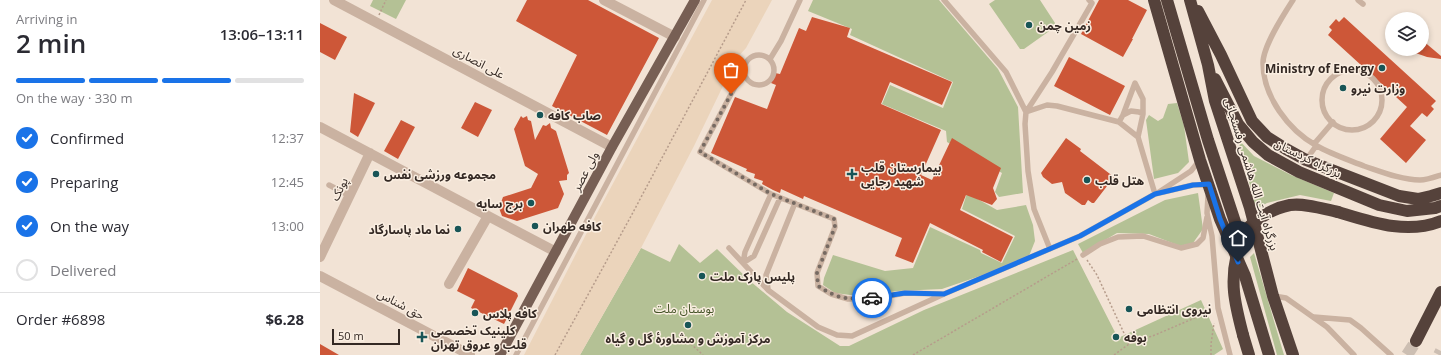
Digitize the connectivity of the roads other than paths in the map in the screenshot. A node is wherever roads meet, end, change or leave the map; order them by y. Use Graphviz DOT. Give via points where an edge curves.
graph roads {
  1 [pos="334,0"];
  2 [pos="604,0"];
  3 [pos="695,0"];
  4 [pos="704,0"];
  5 [pos="800,0"];
  6 [pos="944,0"];
  7 [pos="1154,0"];
  8 [pos="1167,0"];
  9 [pos="1191,0"];
  10 [pos="1293,0"];
  11 [pos="1091,1"];
  12 [pos="675,37"];
  13 [pos="770,59"];
  14 [pos="1208,65"];
  15 [pos="744,74"];
  16 [pos="1026,112"];
  17 [pos="1143,114"];
  18 [pos="1123,116"];
  19 [pos="1119,122"];
  20 [pos="1333,122"];
  21 [pos="320,127"];
  22 [pos="1138,137"];
  23 [pos="1315,145"];
  24 [pos="612,147"];
  25 [pos="370,154"];
  26 [pos="1200,160"];
  27 [pos="1306,160"];
  28 [pos="1441,175"];
  29 [pos="1209,184"];
  30 [pos="329,185"];
  31 [pos="1441,193"];
  32 [pos="771,194"];
  33 [pos="1155,194"];
  34 [pos="350,196"];
  35 [pos="780,198"];
  36 [pos="795,203"];
  37 [pos="1441,206"];
  38 [pos="1208,213"];
  39 [pos="488,216"];
  40 [pos="1441,221"];
  41 [pos="730,248"];
  42 [pos="1050,249"];
  43 [pos="556,252"];
  44 [pos="1083,255"];
  45 [pos="320,257"];
  46 [pos="743,263"];
  47 [pos="320,276"];
  48 [pos="1245,276"];
  49 [pos="449,284"];
  50 [pos="768,290"];
  51 [pos="1441,292"];
  52 [pos="944,294"];
  53 [pos="1273,296"];
  54 [pos="1314,317"];
  55 [pos="1416,341"];
  56 [pos="470,355"];
  57 [pos="500,355"];
  58 [pos="516,355"];
  59 [pos="1230,355"];
  60 [pos="1250,355"];
  61 [pos="1269,355"];
  62 [pos="1293,355"];
  63 [pos="1354,355"];
  64 [pos="1391,355"];
  1 -- 24 [label="street, علی انصاری"];
  2 -- 12 [label="street"];
  3 -- 12 [label="main road, ولی عصر"];
  4 -- 58 [label="lane"];
  5 -- 13 [label="lane"];
  6 -- 16 [label="lane" via="1006,72"];
  7 -- 26 [label="highway"];
  8 -- 48 [label="highway" via="1237,228"];
  9 -- 14 [label="highway, بزرگراه آیت الله هاشمی رفسنجانی"];
  9 -- 27 [label="highway" via="1221,55 1252,121 1267,137"];
  10 -- 23 [label="lane" via="1270,41 1263,60 1264,78 1271,98 1288,122"];
  11 -- 16 [label="lane" via="1052,72"];
  12 -- 24 [label="main road, ولی عصر"];
  13 -- 15 [label="lane" via="761,55 751,56 744,64"];
  13 -- 15 [label="lane" via="774,73 764,85 749,82"];
  14 -- 37 [label="highway, بزرگراه کردستان" via="1238,124 1268,155 1299,172 1379,205 1407,211"];
  14 -- 53 [label="highway, بزرگراه آیت الله هاشمی رفسنجانی" via="1215,101 1250,208"];
  15 -- 32 [label="lane" via="700,152"];
  16 -- 19 [label="lane" via="1047,105 1057,106"];
  16 -- 42 [label="lane" via="1028,171 1034,209"];
  17 -- 18 [label="lane" via="1131,111"];
  17 -- 18 [label="lane" via="1142,99 1135,83"];
  17 -- 22 [label="lane"];
  18 -- 19 [label="lane"];
  19 -- 22 [label="lane"];
  20 -- 20 [label="lane" via="1341,127 1354,129 1368,125 1375,119 1380,111 1382,92 1372,77 1363,72 1343,71 1327,83 1322,103"];
  20 -- 23 [label="lane"];
  21 -- 25 [label="street"];
  22 -- 33 [label="lane"];
  23 -- 27 [label="lane"];
  23 -- 28 [label="lane" via="1396,176 1421,180"];
  24 -- 43 [label="main road, ولی عصر"];
  25 -- 34 [label="street, پونک"];
  25 -- 39 [label="street"];
  26 -- 29 [label="highway"];
  26 -- 33 [label="lane" via="1191,171"];
  27 -- 31 [label="highway" via="1398,196 1418,198"];
  29 -- 33 [label="lane"];
  29 -- 38 [label="lane"];
  29 -- 48 [label="highway" via="1220,219"];
  30 -- 34 [label="lane"];
  32 -- 35 [label="lane"];
  32 -- 46 [label="lane" via="745,252"];
  33 -- 42 [label="lane" via="1080,236"];
  34 -- 45 [label="street, پونک"];
  35 -- 36 [label="lane"];
  35 -- 46 [label="lane" via="754,256"];
  36 -- 50 [label="lane" via="766,275"];
  36 -- 52 [label="lane" via="834,219 835,227 817,273 818,286 831,294 848,299 879,298 905,293"];
  38 -- 44 [label="lane" via="1203,238 1197,244 1181,248 1144,236 1118,237 1100,244"];
  38 -- 59 [label="lane" via="1218,308"];
  39 -- 43 [label="street"];
  39 -- 49 [label="street"];
  40 -- 60 [label="highway, bridge" via="1406,228 1391,227 1338,212 1290,205 1256,220 1244,232 1233,266 1235,304"];
  41 -- 46 [label="lane"];
  42 -- 52 [label="lane"];
  43 -- 57 [label="main road, ولی عصر"];
  46 -- 50 [label="lane"];
  47 -- 56 [label="street, حق شناس"];
  48 -- 61 [label="highway"];
  50 -- 52 [label="lane" via="818,327 837,335 852,336"];
  51 -- 55 [label="highway"];
  53 -- 54 [label="lane" via="1286,298"];
  53 -- 62 [label="highway, بزرگراه آیت الله هاشمی رفسنجانی"];
  54 -- 63 [label="lane"];
  54 -- 64 [label="lane" via="1350,320"];
}
